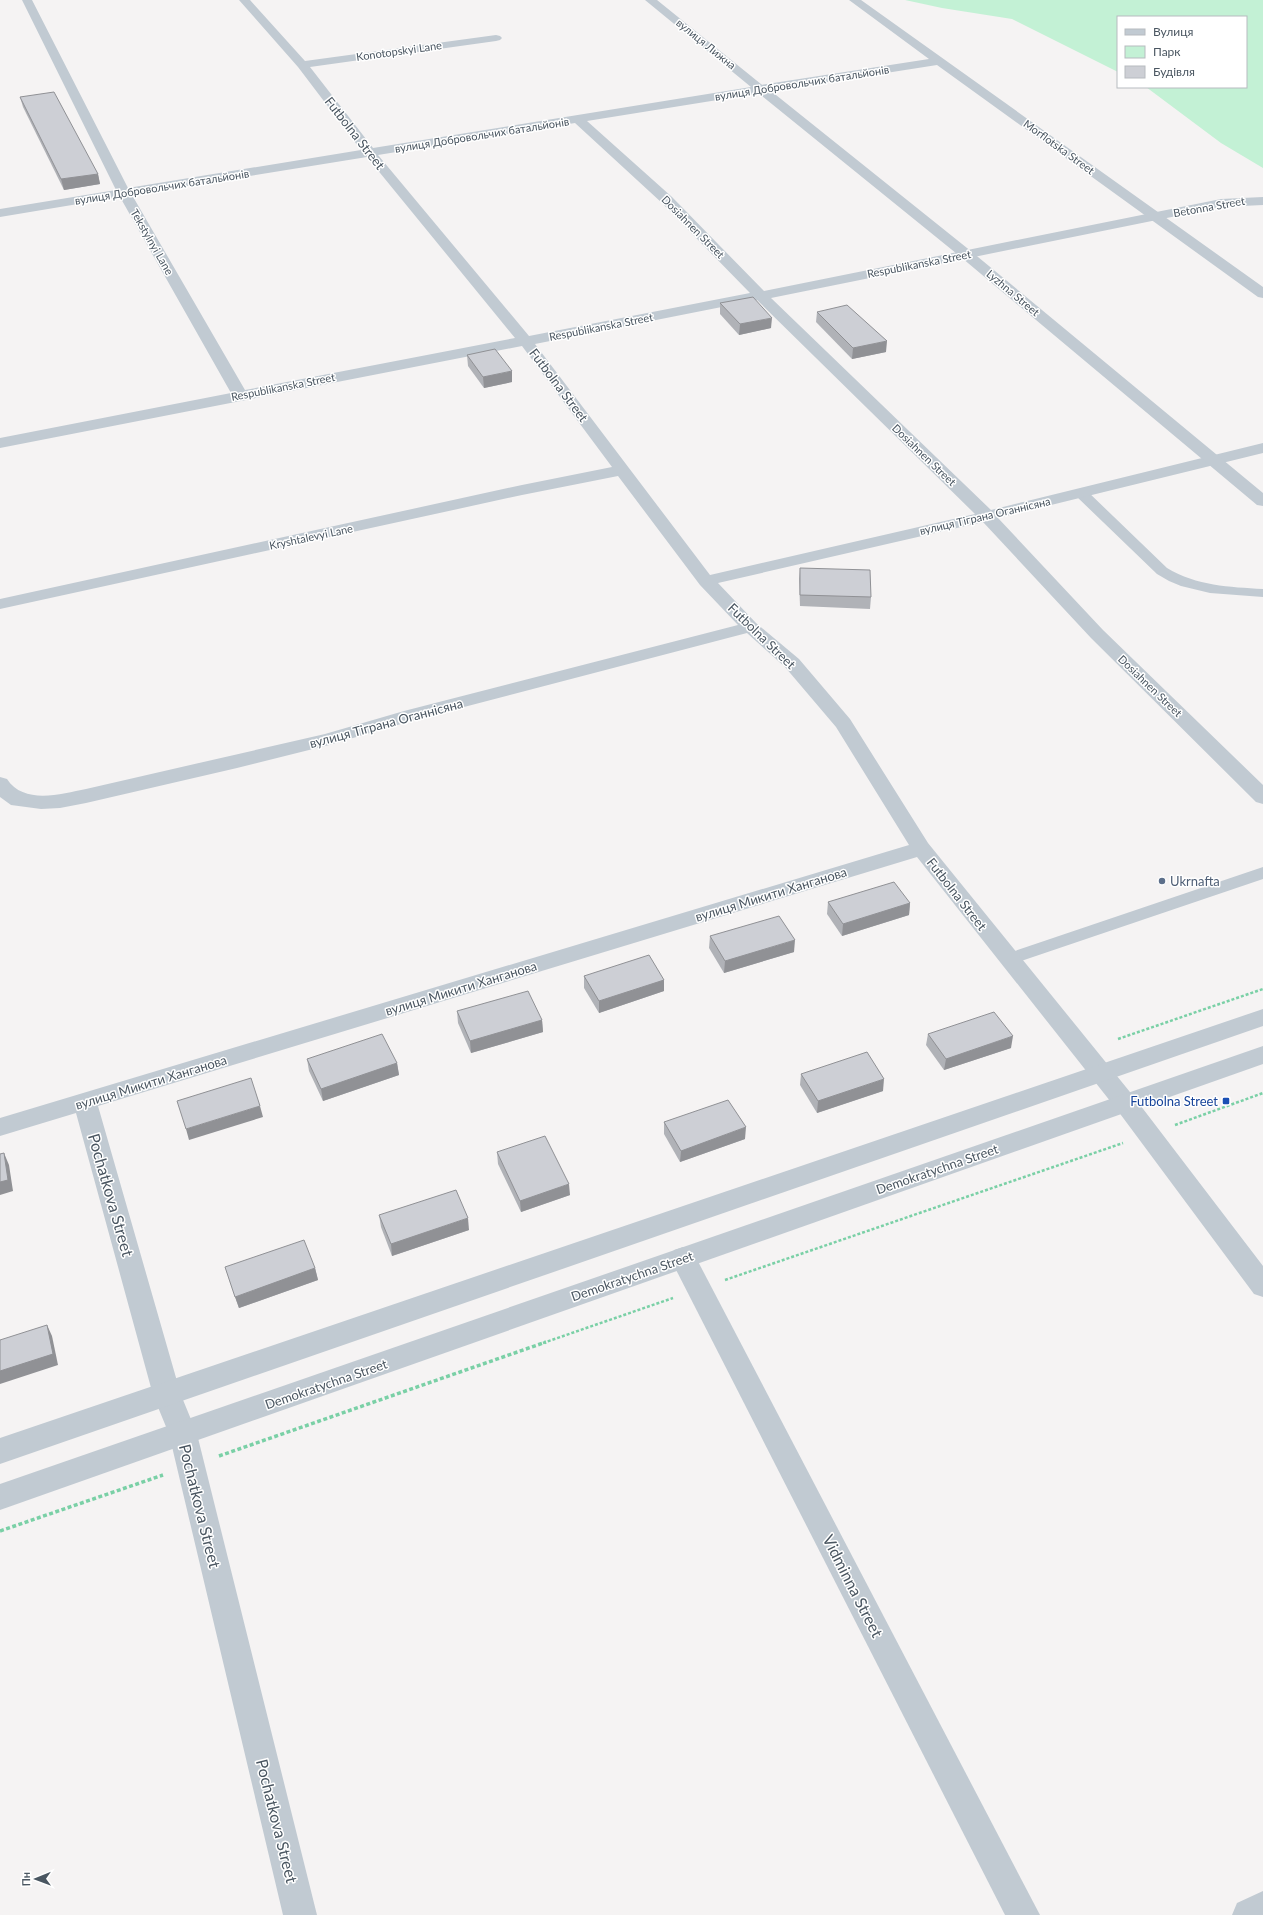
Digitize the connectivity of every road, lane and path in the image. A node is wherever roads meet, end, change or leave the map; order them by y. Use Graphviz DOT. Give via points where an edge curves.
graph roads {
  1 [pos="27,0"];
  2 [pos="246,0"];
  3 [pos="650,0"];
  4 [pos="854,0"];
  5 [pos="496,38"];
  6 [pos="940,61"];
  7 [pos="302,65"];
  8 [pos="761,89"];
  9 [pos="578,119"];
  10 [pos="370,153"];
  11 [pos="124,193"];
  12 [pos="1263,201"];
  13 [pos="0,213"];
  14 [pos="1154,217"];
  15 [pos="967,255"];
  16 [pos="1263,294"];
  17 [pos="760,295"];
  18 [pos="526,342"];
  19 [pos="240,395"];
  20 [pos="0,443"];
  21 [pos="1263,448"];
  22 [pos="1213,460"];
  23 [pos="622,470"];
  24 [pos="1081,493"];
  25 [pos="1263,501"];
  26 [pos="987,516"];
  27 [pos="706,581"];
  28 [pos="1263,593"];
  29 [pos="0,604"];
  30 [pos="750,627"];
  31 [pos="0,784"];
  32 [pos="1263,797"];
  33 [pos="921,848"];
  34 [pos="1263,873"];
  35 [pos="1009,959"];
  36 [pos="1263,990"];
  37 [pos="1263,1017"];
  38 [pos="1162,1024"];
  39 [pos="1263,1055"];
  40 [pos="1100,1073"];
  41 [pos="1263,1093"];
  42 [pos="85,1102"];
  43 [pos="1126,1104"];
  44 [pos="0,1127"];
  45 [pos="1149,1134"];
  46 [pos="684,1258"];
  47 [pos="1263,1286"];
  48 [pos="700,1289"];
  49 [pos="167,1395"];
  50 [pos="183,1434"];
  51 [pos="0,1451"];
  52 [pos="191,1465"];
  53 [pos="0,1497"];
  54 [pos="0,1531"];
  55 [pos="1263,1908"];
  56 [pos="300,1915"];
  57 [pos="1023,1915"];
  58 [pos="1249,1915"];
  1 -- 11 [label="street, Tekstylnyi Lane"];
  2 -- 7 [label="street, Futbolna Street"];
  3 -- 8 [label="street, вулиця Лижна"];
  4 -- 6 [label="street, Morflotska Street"];
  5 -- 7 [label="street, Konotopskyi Lane"];
  6 -- 8 [label="street, вулиця Добровольчих батальйонів"];
  6 -- 14 [label="street, Morflotska Street"];
  7 -- 10 [label="street, Futbolna Street"];
  8 -- 9 [label="street, вулиця Добровольчих батальйонів"];
  8 -- 15 [label="street, Lyzhna Street"];
  9 -- 10 [label="street, вулиця Добровольчих батальйонів"];
  9 -- 17 [label="street, Dosiahnen Street" via="667,200"];
  10 -- 11 [label="street, вулиця Добровольчих батальйонів"];
  10 -- 18 [label="street, Futbolna Street"];
  11 -- 13 [label="street, вулиця Добровольчих батальйонів"];
  11 -- 19 [label="street, Tekstylnyi Lane"];
  12 -- 14 [label="street, Betonna Street" via="1222,203"];
  14 -- 15 [label="street, Respublikanska Street"];
  14 -- 16 [label="street, Morflotska Street"];
  15 -- 17 [label="street, Respublikanska Street"];
  15 -- 22 [label="street, Lyzhna Street"];
  17 -- 18 [label="street, Respublikanska Street"];
  17 -- 26 [label="street, Dosiahnen Street"];
  18 -- 19 [label="street, Respublikanska Street"];
  18 -- 23 [label="street, Futbolna Street"];
  19 -- 20 [label="street, Respublikanska Street"];
  21 -- 22 [label="street, вулиця Тіграна Оганнісяна"];
  22 -- 24 [label="street, вулиця Тіграна Оганнісяна"];
  22 -- 25 [label="street, Lyzhna Street"];
  23 -- 27 [label="street, Futbolna Street"];
  23 -- 29 [label="street, Kryshtalevyi Lane"];
  24 -- 26 [label="street, вулиця Тіграна Оганнісяна"];
  24 -- 28 [label="lane" via="1172,578 1202,588"];
  26 -- 27 [label="street, вулиця Тіграна Оганнісяна"];
  26 -- 32 [label="street, Dosiahnen Street" via="1097,634"];
  27 -- 30 [label="street, Futbolna Street"];
  30 -- 31 [label="street, вулиця Тіграна Оганнісяна" via="237,762 60,801 18,800"];
  30 -- 33 [label="street, Futbolna Street" via="792,663 842,723"];
  33 -- 35 [label="street, Futbolna Street"];
  33 -- 42 [label="street, вулиця Микити Ханганова"];
  34 -- 35 [label="lane"];
  35 -- 40 [label="street, Futbolna Street"];
  36 -- 38 [label="path"];
  37 -- 40 [label="street"];
  39 -- 43 [label="street, Demokratychna Street"];
  40 -- 43 [label="street, Futbolna Street"];
  40 -- 49 [label="street"];
  41 -- 45 [label="path"];
  42 -- 44 [label="street, вулиця Микити Ханганова"];
  42 -- 49 [label="street, Pochatkova Street"];
  43 -- 45 [label="street, Futbolna Street"];
  43 -- 46 [label="street, Demokratychna Street"];
  45 -- 47 [label="street, Futbolna Street"];
  45 -- 48 [label="path"];
  46 -- 48 [label="street, Vidminna Street"];
  46 -- 50 [label="street, Demokratychna Street"];
  48 -- 52 [label="path"];
  48 -- 57 [label="street, Vidminna Street"];
  49 -- 50 [label="street, Pochatkova Street"];
  49 -- 51 [label="street"];
  50 -- 52 [label="street, Pochatkova Street"];
  50 -- 53 [label="street, Demokratychna Street"];
  52 -- 54 [label="path"];
  52 -- 56 [label="street, Pochatkova Street"];
  55 -- 58 [label="street"];
}
